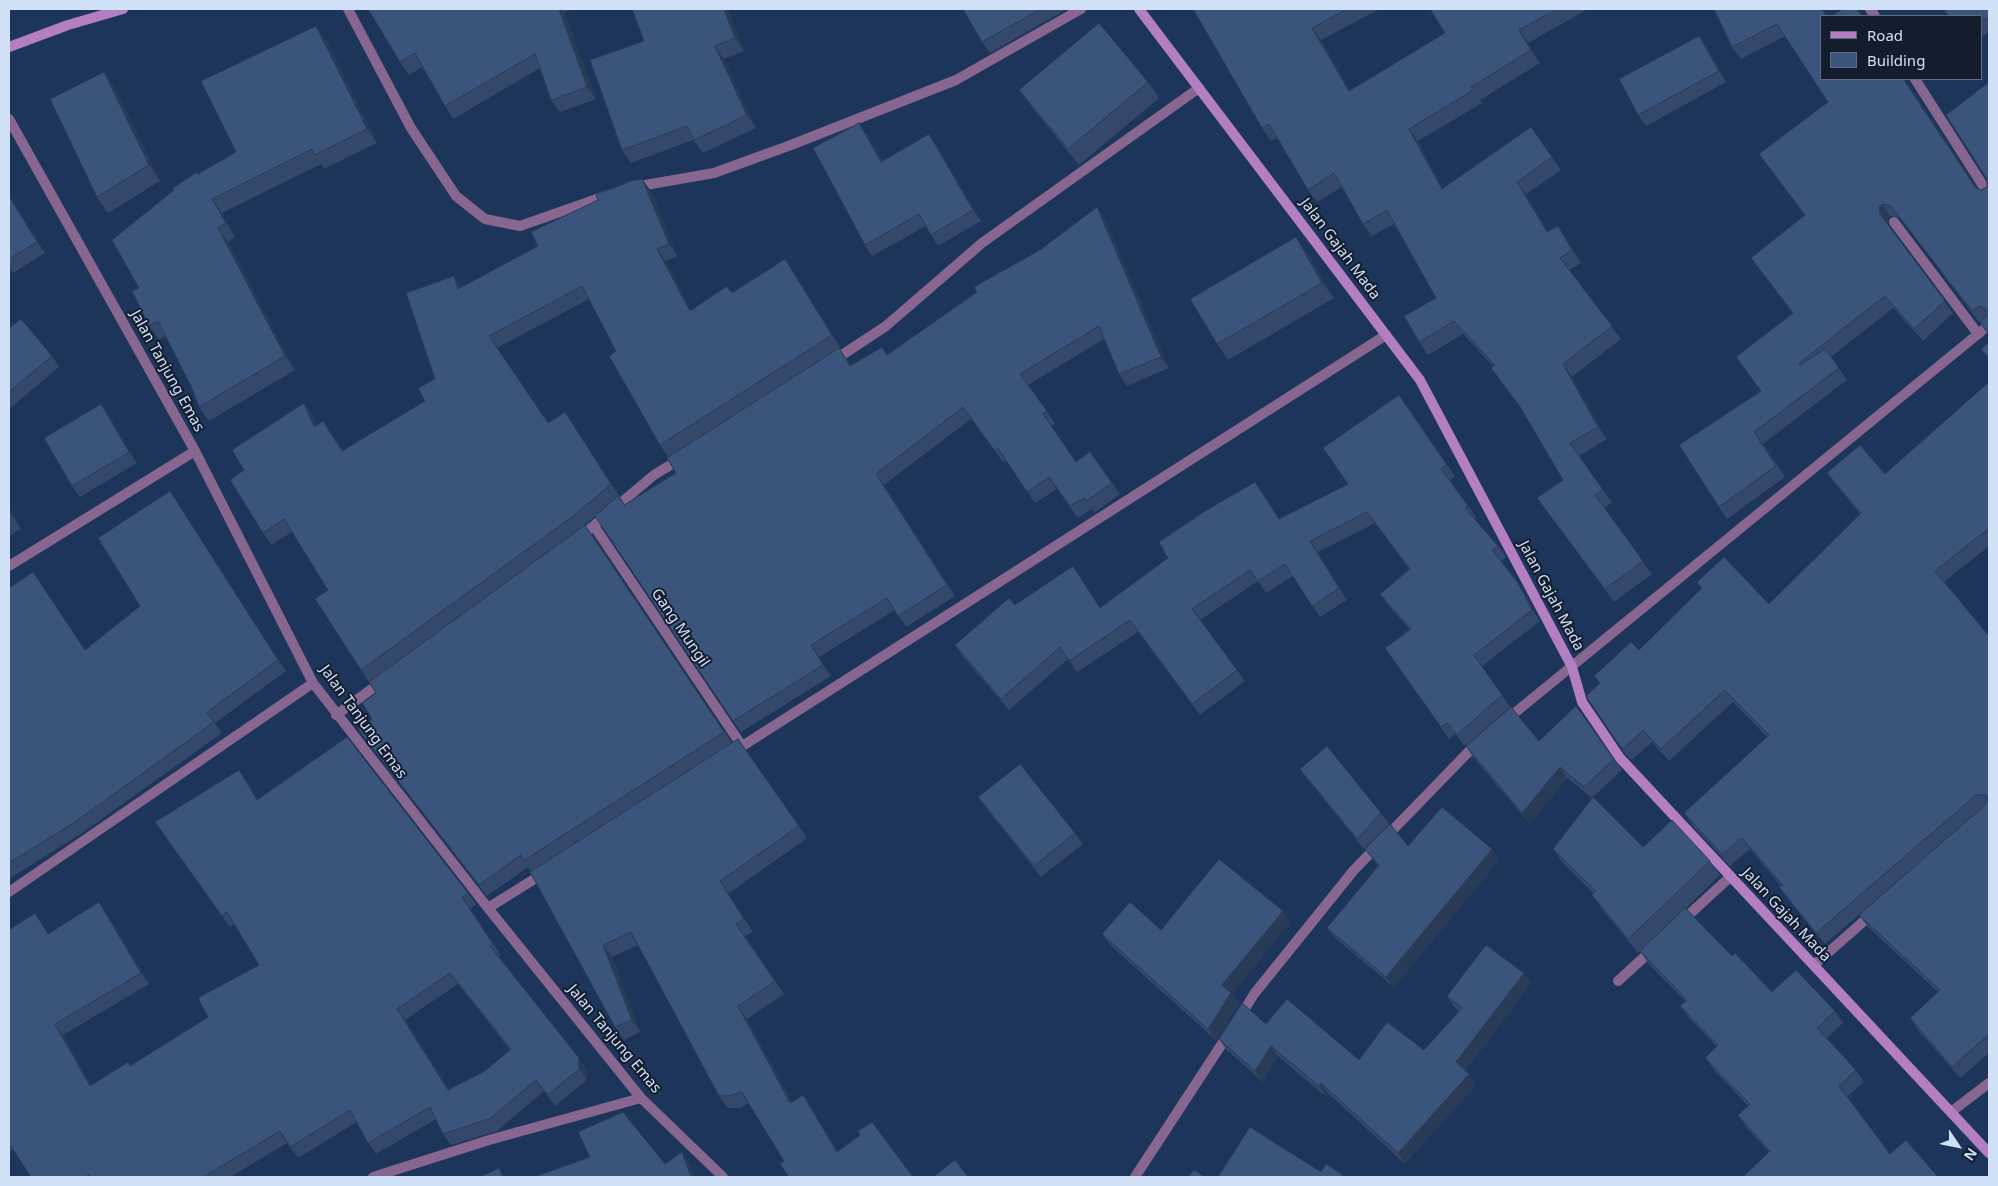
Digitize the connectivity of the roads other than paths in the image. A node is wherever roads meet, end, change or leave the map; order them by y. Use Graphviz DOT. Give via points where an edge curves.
graph roads {
  1 [pos="123,9"];
  2 [pos="348,9"];
  3 [pos="1081,9"];
  4 [pos="1139,9"];
  5 [pos="9,47"];
  6 [pos="1916,80"];
  7 [pos="1199,88"];
  8 [pos="9,120"];
  9 [pos="1989,195"];
  10 [pos="1894,222"];
  11 [pos="1989,325"];
  12 [pos="1978,334"];
  13 [pos="1386,335"];
  14 [pos="820,369"];
  15 [pos="195,451"];
  16 [pos="688,454"];
  17 [pos="594,526"];
  18 [pos="573,543"];
  19 [pos="9,566"];
  20 [pos="1572,667"];
  21 [pos="391,675"];
  22 [pos="313,683"];
  23 [pos="336,715"];
  24 [pos="742,746"];
  25 [pos="725,757"];
  26 [pos="553,866"];
  27 [pos="1730,877"];
  28 [pos="9,892"];
  29 [pos="488,908"];
  30 [pos="1880,908"];
  31 [pos="1674,929"];
  32 [pos="1660,942"];
  33 [pos="1814,965"];
  34 [pos="1618,982"];
  35 [pos="1989,1083"];
  36 [pos="641,1098"];
  37 [pos="1951,1112"];
  38 [pos="1989,1153"];
  39 [pos="373,1177"];
  40 [pos="723,1177"];
  41 [pos="1135,1177"];
  1 -- 5 [label="street"];
  2 -- 3 [label="street" via="411,128 456,196 485,219 520,226 633,187 714,173 791,145 956,80"];
  4 -- 7 [label="street, Jalan Gajah Mada"];
  6 -- 9 [label="street"];
  7 -- 13 [label="street, Jalan Gajah Mada"];
  7 -- 14 [label="street" via="982,243 886,326"];
  8 -- 15 [label="street, Jalan Tanjung Emas"];
  10 -- 12 [label="street"];
  11 -- 12 [label="street"];
  12 -- 20 [label="street"];
  13 -- 20 [label="street, Jalan Gajah Mada" via="1420,380"];
  13 -- 24 [label="street"];
  15 -- 19 [label="street"];
  15 -- 22 [label="street, Jalan Tanjung Emas"];
  16 -- 17 [label="street" via="654,475"];
  17 -- 18 [label="street"];
  17 -- 24 [label="street, Gang Mungil"];
  20 -- 27 [label="street, Jalan Gajah Mada" via="1582,702 1620,758"];
  20 -- 41 [label="street" via="1491,731 1354,870 1261,986"];
  21 -- 23 [label="street"];
  22 -- 23 [label="street, Jalan Tanjung Emas"];
  22 -- 28 [label="street"];
  23 -- 29 [label="street, Jalan Tanjung Emas"];
  24 -- 25 [label="street"];
  26 -- 29 [label="street"];
  27 -- 31 [label="street"];
  27 -- 33 [label="street, Jalan Gajah Mada"];
  29 -- 36 [label="street, Jalan Tanjung Emas"];
  30 -- 33 [label="street"];
  32 -- 34 [label="street"];
  33 -- 37 [label="street, Jalan Gajah Mada"];
  35 -- 37 [label="street"];
  36 -- 39 [label="street" via="489,1140"];
  36 -- 40 [label="street, Jalan Tanjung Emas"];
  37 -- 38 [label="street, Jalan Gajah Mada"];
}
